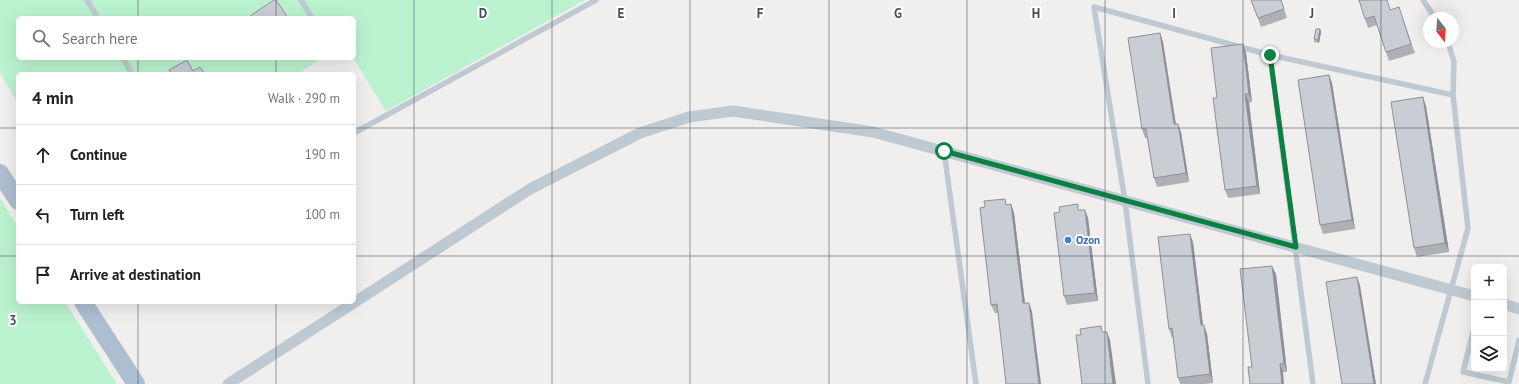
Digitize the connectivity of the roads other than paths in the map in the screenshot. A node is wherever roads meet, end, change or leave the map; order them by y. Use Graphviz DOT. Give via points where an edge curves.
graph roads {
  1 [pos="87,0"];
  2 [pos="301,0"];
  3 [pos="596,0"];
  4 [pos="1423,0"];
  5 [pos="1431,12"];
  6 [pos="97,16"];
  7 [pos="311,16"];
  8 [pos="1450,48"];
  9 [pos="1270,55"];
  10 [pos="124,60"];
  11 [pos="131,72"];
  12 [pos="1453,95"];
  13 [pos="356,133"];
  14 [pos="944,151"];
  15 [pos="0,173"];
  16 [pos="16,198"];
  17 [pos="1125,201"];
  18 [pos="1296,247"];
  19 [pos="1451,290"];
  20 [pos="1471,295"];
  21 [pos="356,301"];
  22 [pos="84,304"];
  23 [pos="352,304"];
  24 [pos="1507,305"];
  25 [pos="1519,308"];
  26 [pos="1472,336"];
  27 [pos="1519,340"];
  28 [pos="136,384"];
  29 [pos="228,384"];
  30 [pos="976,384"];
  31 [pos="1148,384"];
  32 [pos="1313,384"];
  33 [pos="1425,384"];
  1 -- 6 [label="lane"];
  2 -- 7 [label="lane"];
  3 -- 13 [label="lane"];
  4 -- 5 [label="lane"];
  8 -- 12 [label="lane" via="1454,62"];
  9 -- 12 [label="lane"];
  9 -- 17 [label="lane" via="1094,7"];
  9 -- 18 [label="lane"];
  10 -- 11 [label="lane"];
  12 -- 19 [label="lane" via="1468,228"];
  14 -- 17 [label="street"];
  14 -- 21 [label="street" via="873,132 733,111 689,118 640,133 530,189"];
  14 -- 30 [label="lane"];
  15 -- 16 [label="main road"];
  17 -- 18 [label="street"];
  17 -- 31 [label="lane"];
  18 -- 19 [label="street"];
  18 -- 32 [label="lane"];
  19 -- 20 [label="street"];
  19 -- 33 [label="lane"];
  22 -- 28 [label="main road"];
  23 -- 29 [label="street"];
  24 -- 25 [label="street"];
  26 -- 27 [label="lane" via="1463,372 1509,382"];
}
